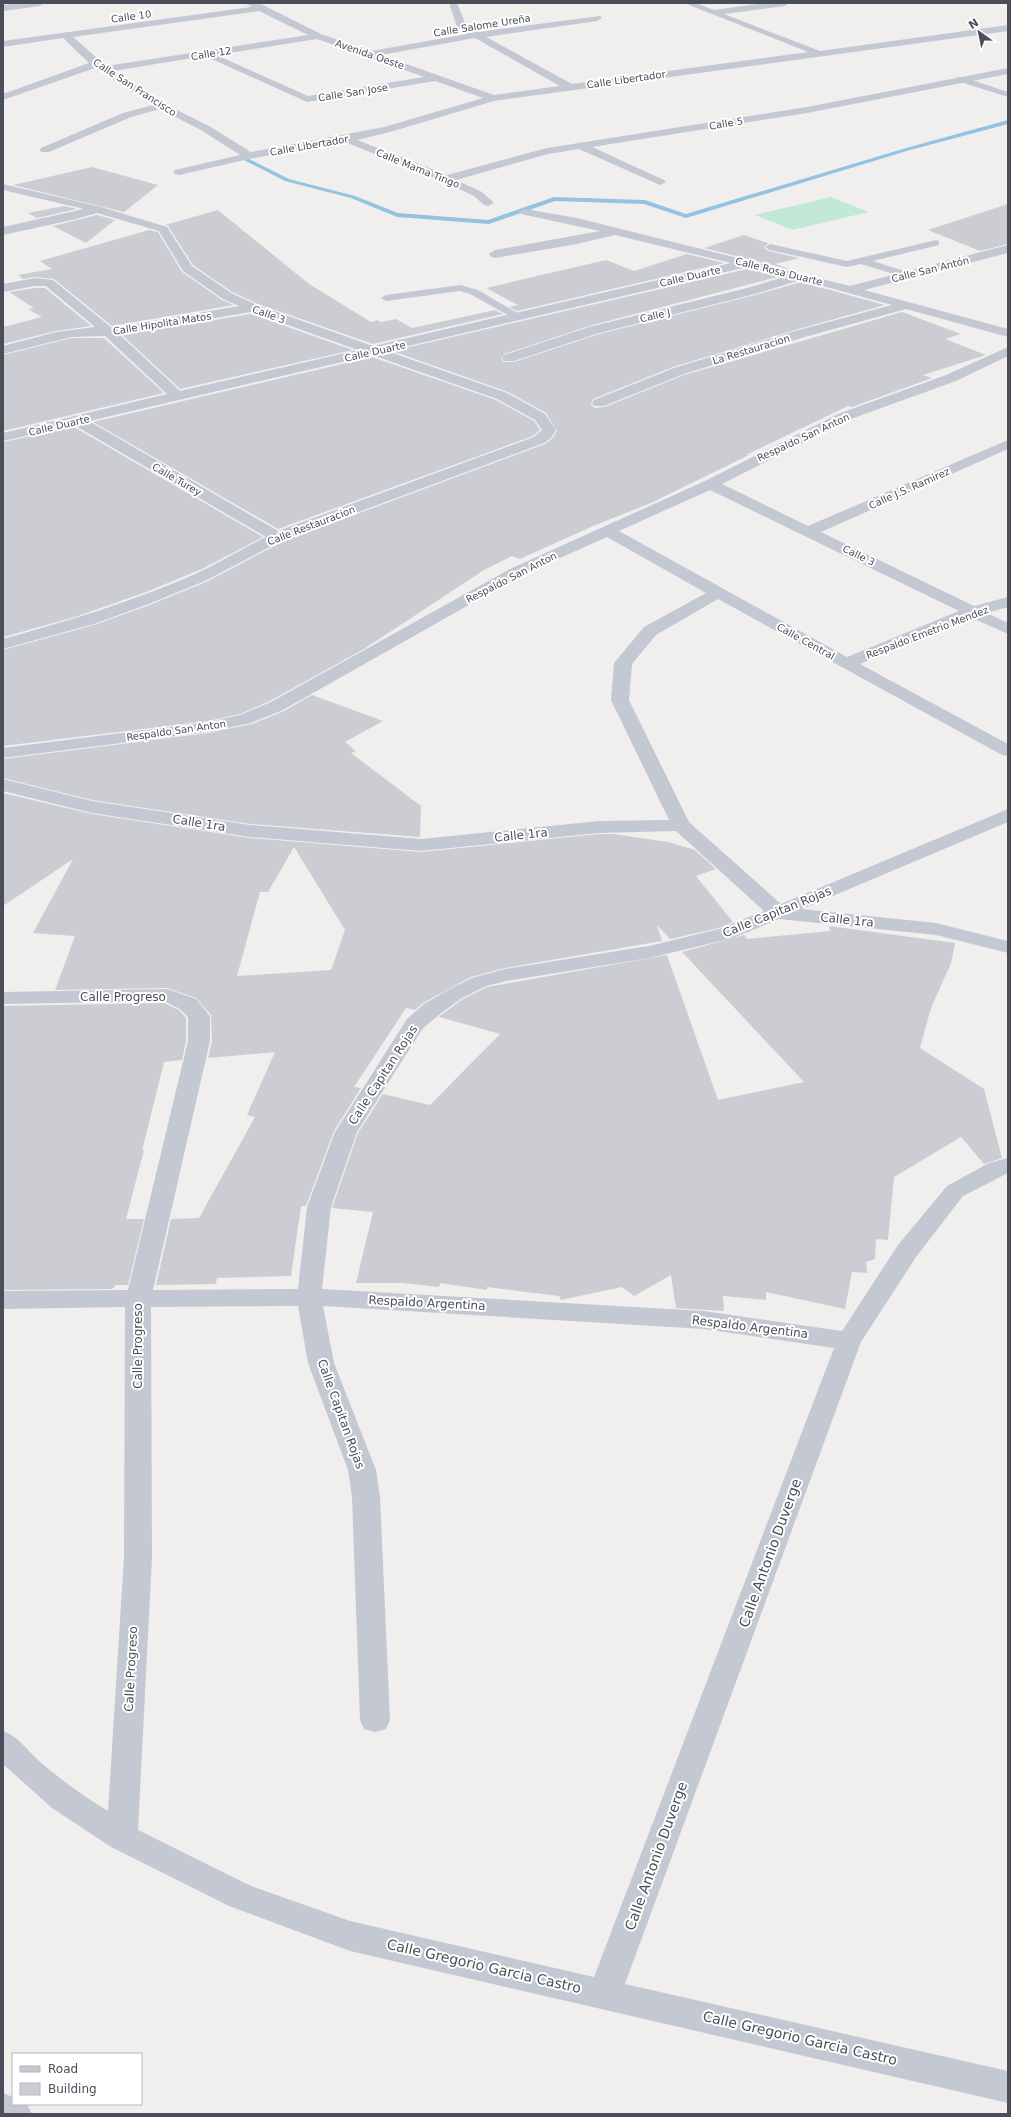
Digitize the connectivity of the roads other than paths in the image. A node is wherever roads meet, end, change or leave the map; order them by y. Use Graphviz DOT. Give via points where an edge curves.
graph roads {
  1 [pos="40,3"];
  2 [pos="250,3"];
  3 [pos="453,3"];
  4 [pos="688,3"];
  5 [pos="785,3"];
  6 [pos="3,8"];
  7 [pos="262,8"];
  8 [pos="712,12"];
  9 [pos="597,18"];
  10 [pos="1008,28"];
  11 [pos="66,36"];
  12 [pos="318,36"];
  13 [pos="477,36"];
  14 [pos="3,44"];
  15 [pos="817,52"];
  16 [pos="207,54"];
  17 [pos="371,54"];
  18 [pos="100,66"];
  19 [pos="1008,71"];
  20 [pos="436,77"];
  21 [pos="960,79"];
  22 [pos="569,87"];
  23 [pos="1008,95"];
  24 [pos="3,97"];
  25 [pos="493,98"];
  26 [pos="161,106"];
  27 [pos="346,139"];
  28 [pos="581,146"];
  29 [pos="45,150"];
  30 [pos="249,156"];
  31 [pos="179,172"];
  32 [pos="446,179"];
  33 [pos="660,182"];
  34 [pos="3,187"];
  35 [pos="488,203"];
  36 [pos="97,209"];
  37 [pos="525,212"];
  38 [pos="3,231"];
  39 [pos="614,231"];
  40 [pos="936,243"];
  41 [pos="770,247"];
  42 [pos="1008,249"];
  43 [pos="495,254"];
  44 [pos="863,261"];
  45 [pos="746,263"];
  46 [pos="907,275"];
  47 [pos="801,276"];
  48 [pos="3,288"];
  49 [pos="852,289"];
  50 [pos="386,298"];
  51 [pos="906,305"];
  52 [pos="252,308"];
  53 [pos="519,317"];
  54 [pos="109,332"];
  55 [pos="1008,333"];
  56 [pos="3,350"];
  57 [pos="375,351"];
  58 [pos="1008,352"];
  59 [pos="509,358"];
  60 [pos="178,397"];
  61 [pos="599,403"];
  62 [pos="78,421"];
  63 [pos="549,430"];
  64 [pos="3,437"];
  65 [pos="1008,444"];
  66 [pos="710,484"];
  67 [pos="606,530"];
  68 [pos="810,531"];
  69 [pos="277,537"];
  70 [pos="719,592"];
  71 [pos="1008,602"];
  72 [pos="974,611"];
  73 [pos="1008,629"];
  74 [pos="3,644"];
  75 [pos="846,664"];
  76 [pos="1008,751"];
  77 [pos="3,753"];
  78 [pos="3,785"];
  79 [pos="1008,815"];
  80 [pos="681,825"];
  81 [pos="779,913"];
  82 [pos="1008,947"];
  83 [pos="3,998"];
  84 [pos="1008,1165"];
  85 [pos="309,1297"];
  86 [pos="138,1299"];
  87 [pos="3,1300"];
  88 [pos="849,1341"];
  89 [pos="375,1720"];
  90 [pos="3,1744"];
  91 [pos="122,1837"];
  92 [pos="605,1993"];
  93 [pos="1008,2087"];
  94 [pos="3,2110"];
  95 [pos="14,2114"];
  1 -- 6 [label="street"];
  2 -- 7 [label="street, Avenida Oeste"];
  3 -- 13 [label="street" via="462,27"];
  4 -- 8 [label="street"];
  5 -- 8 [label="street"];
  7 -- 11 [label="street, Calle 10"];
  7 -- 12 [label="street, Avenida Oeste"];
  8 -- 15 [label="street"];
  9 -- 13 [label="street, Calle Salome Ureña"];
  10 -- 15 [label="street, Calle Libertador"];
  11 -- 14 [label="street, Calle 10"];
  11 -- 18 [label="street, Calle San Francisco"];
  12 -- 16 [label="street, Calle 12"];
  12 -- 17 [label="street, Avenida Oeste"];
  13 -- 17 [label="street, Calle Salome Ureña"];
  13 -- 22 [label="street"];
  15 -- 22 [label="street, Calle Libertador"];
  16 -- 18 [label="street, Calle 12"];
  16 -- 20 [label="street, Calle San Jose" via="306,99"];
  17 -- 20 [label="street, Avenida Oeste"];
  18 -- 24 [label="street, Calle 12"];
  18 -- 26 [label="street, Calle San Francisco"];
  19 -- 21 [label="street, Calle 5"];
  20 -- 25 [label="street, Avenida Oeste"];
  21 -- 23 [label="lane"];
  21 -- 28 [label="street, Calle 5" via="807,110"];
  22 -- 25 [label="street, Calle Libertador"];
  25 -- 27 [label="street, Calle Libertador" via="446,114"];
  26 -- 29 [label="street" via="127,115"];
  26 -- 30 [label="street, Calle San Francisco" via="205,128"];
  27 -- 30 [label="street, Calle Libertador"];
  27 -- 32 [label="street, Calle Mama Tingo"];
  28 -- 32 [label="street, Calle 5" via="547,151"];
  28 -- 33 [label="street"];
  30 -- 31 [label="street, Calle Libertador"];
  32 -- 35 [label="street, Calle Mama Tingo" via="478,194"];
  34 -- 36 [label="street, Calle 3"];
  36 -- 38 [label="street" via="72,218"];
  36 -- 52 [label="street, Calle 3" via="163,229 187,268 227,296"];
  37 -- 39 [label="street, Calle Rosa Duarte"];
  39 -- 43 [label="street"];
  39 -- 45 [label="street, Calle Rosa Duarte"];
  40 -- 44 [label="lane"];
  41 -- 44 [label="lane" via="841,263"];
  42 -- 46 [label="street, Calle San Antón"];
  44 -- 46 [label="lane"];
  45 -- 47 [label="street, Calle Rosa Duarte"];
  45 -- 53 [label="street, Calle Duarte"];
  46 -- 49 [label="street, Calle San Antón"];
  47 -- 49 [label="street, Calle Rosa Duarte"];
  47 -- 59 [label="street, Calle J" via="594,330"];
  48 -- 54 [label="street" via="49,283"];
  49 -- 51 [label="street, Calle Rosa Duarte"];
  50 -- 53 [label="lane" via="460,288 474,292"];
  51 -- 55 [label="street, Calle Rosa Duarte"];
  51 -- 61 [label="street, La Restauracion" via="679,371"];
  52 -- 54 [label="street, Calle Hipolita Matos"];
  52 -- 57 [label="street, Calle 3"];
  53 -- 57 [label="street, Calle Duarte"];
  54 -- 56 [label="street, Calle Hipolita Matos" via="84,331"];
  54 -- 60 [label="street"];
  57 -- 60 [label="street, Calle Duarte"];
  57 -- 63 [label="street, Calle 3" via="502,396 540,417"];
  58 -- 66 [label="street, Respaldo San Anton" via="951,378 843,417"];
  60 -- 62 [label="street, Calle Duarte"];
  62 -- 64 [label="street, Calle Duarte"];
  62 -- 69 [label="street, Calle Turey"];
  63 -- 69 [label="street, Calle Restauracion" via="539,440"];
  65 -- 68 [label="street, Calle J.S. Ramirez"];
  66 -- 67 [label="street, Respaldo San Anton"];
  66 -- 68 [label="street, Calle 3"];
  67 -- 70 [label="street, Calle Central"];
  67 -- 77 [label="street, Respaldo San Anton" via="516,572 277,706 245,719 208,727"];
  68 -- 72 [label="street, Calle 3"];
  69 -- 74 [label="street, Calle Restauracion" via="199,578 140,602"];
  70 -- 75 [label="street, Calle Central"];
  70 -- 80 [label="street" via="650,631 623,662 620,700"];
  71 -- 72 [label="street, Respaldo Emetrio Mendez"];
  72 -- 73 [label="street, Calle 3"];
  72 -- 75 [label="street, Respaldo Emetrio Mendez"];
  75 -- 76 [label="street, Calle Central"];
  78 -- 80 [label="street, Calle 1ra" via="92,807 250,831 421,845 599,827"];
  79 -- 81 [label="street, Calle Capitan Rojas"];
  80 -- 81 [label="street"];
  81 -- 82 [label="street, Calle 1ra" via="936,929"];
  81 -- 85 [label="street, Calle Capitan Rojas" via="726,934 649,952 505,975 467,988 432,1009 415,1024 346,1132 319,1207"];
  83 -- 86 [label="street, Calle Progreso" via="167,995 188,1004 200,1016 199,1041"];
  84 -- 88 [label="street, Calle Antonio Duverge" via="997,1168 955,1191 907,1251"];
  85 -- 86 [label="street, Respaldo Argentina"];
  85 -- 88 [label="street, Respaldo Argentina" via="704,1320"];
  85 -- 89 [label="street, Calle Capitan Rojas" via="321,1362 362,1470 366,1497"];
  86 -- 87 [label="street, Respaldo Argentina"];
  86 -- 91 [label="street, Calle Progreso" via="138,1557"];
  88 -- 92 [label="street, Calle Antonio Duverge"];
  90 -- 91 [label="street, Calle Gregorio Garcia Castro" via="26,1768 64,1799"];
  91 -- 92 [label="street, Calle Gregorio Garcia Castro" via="240,1896 350,1936"];
  92 -- 93 [label="street, Calle Gregorio Garcia Castro"];
  94 -- 95 [label="street"];
}
